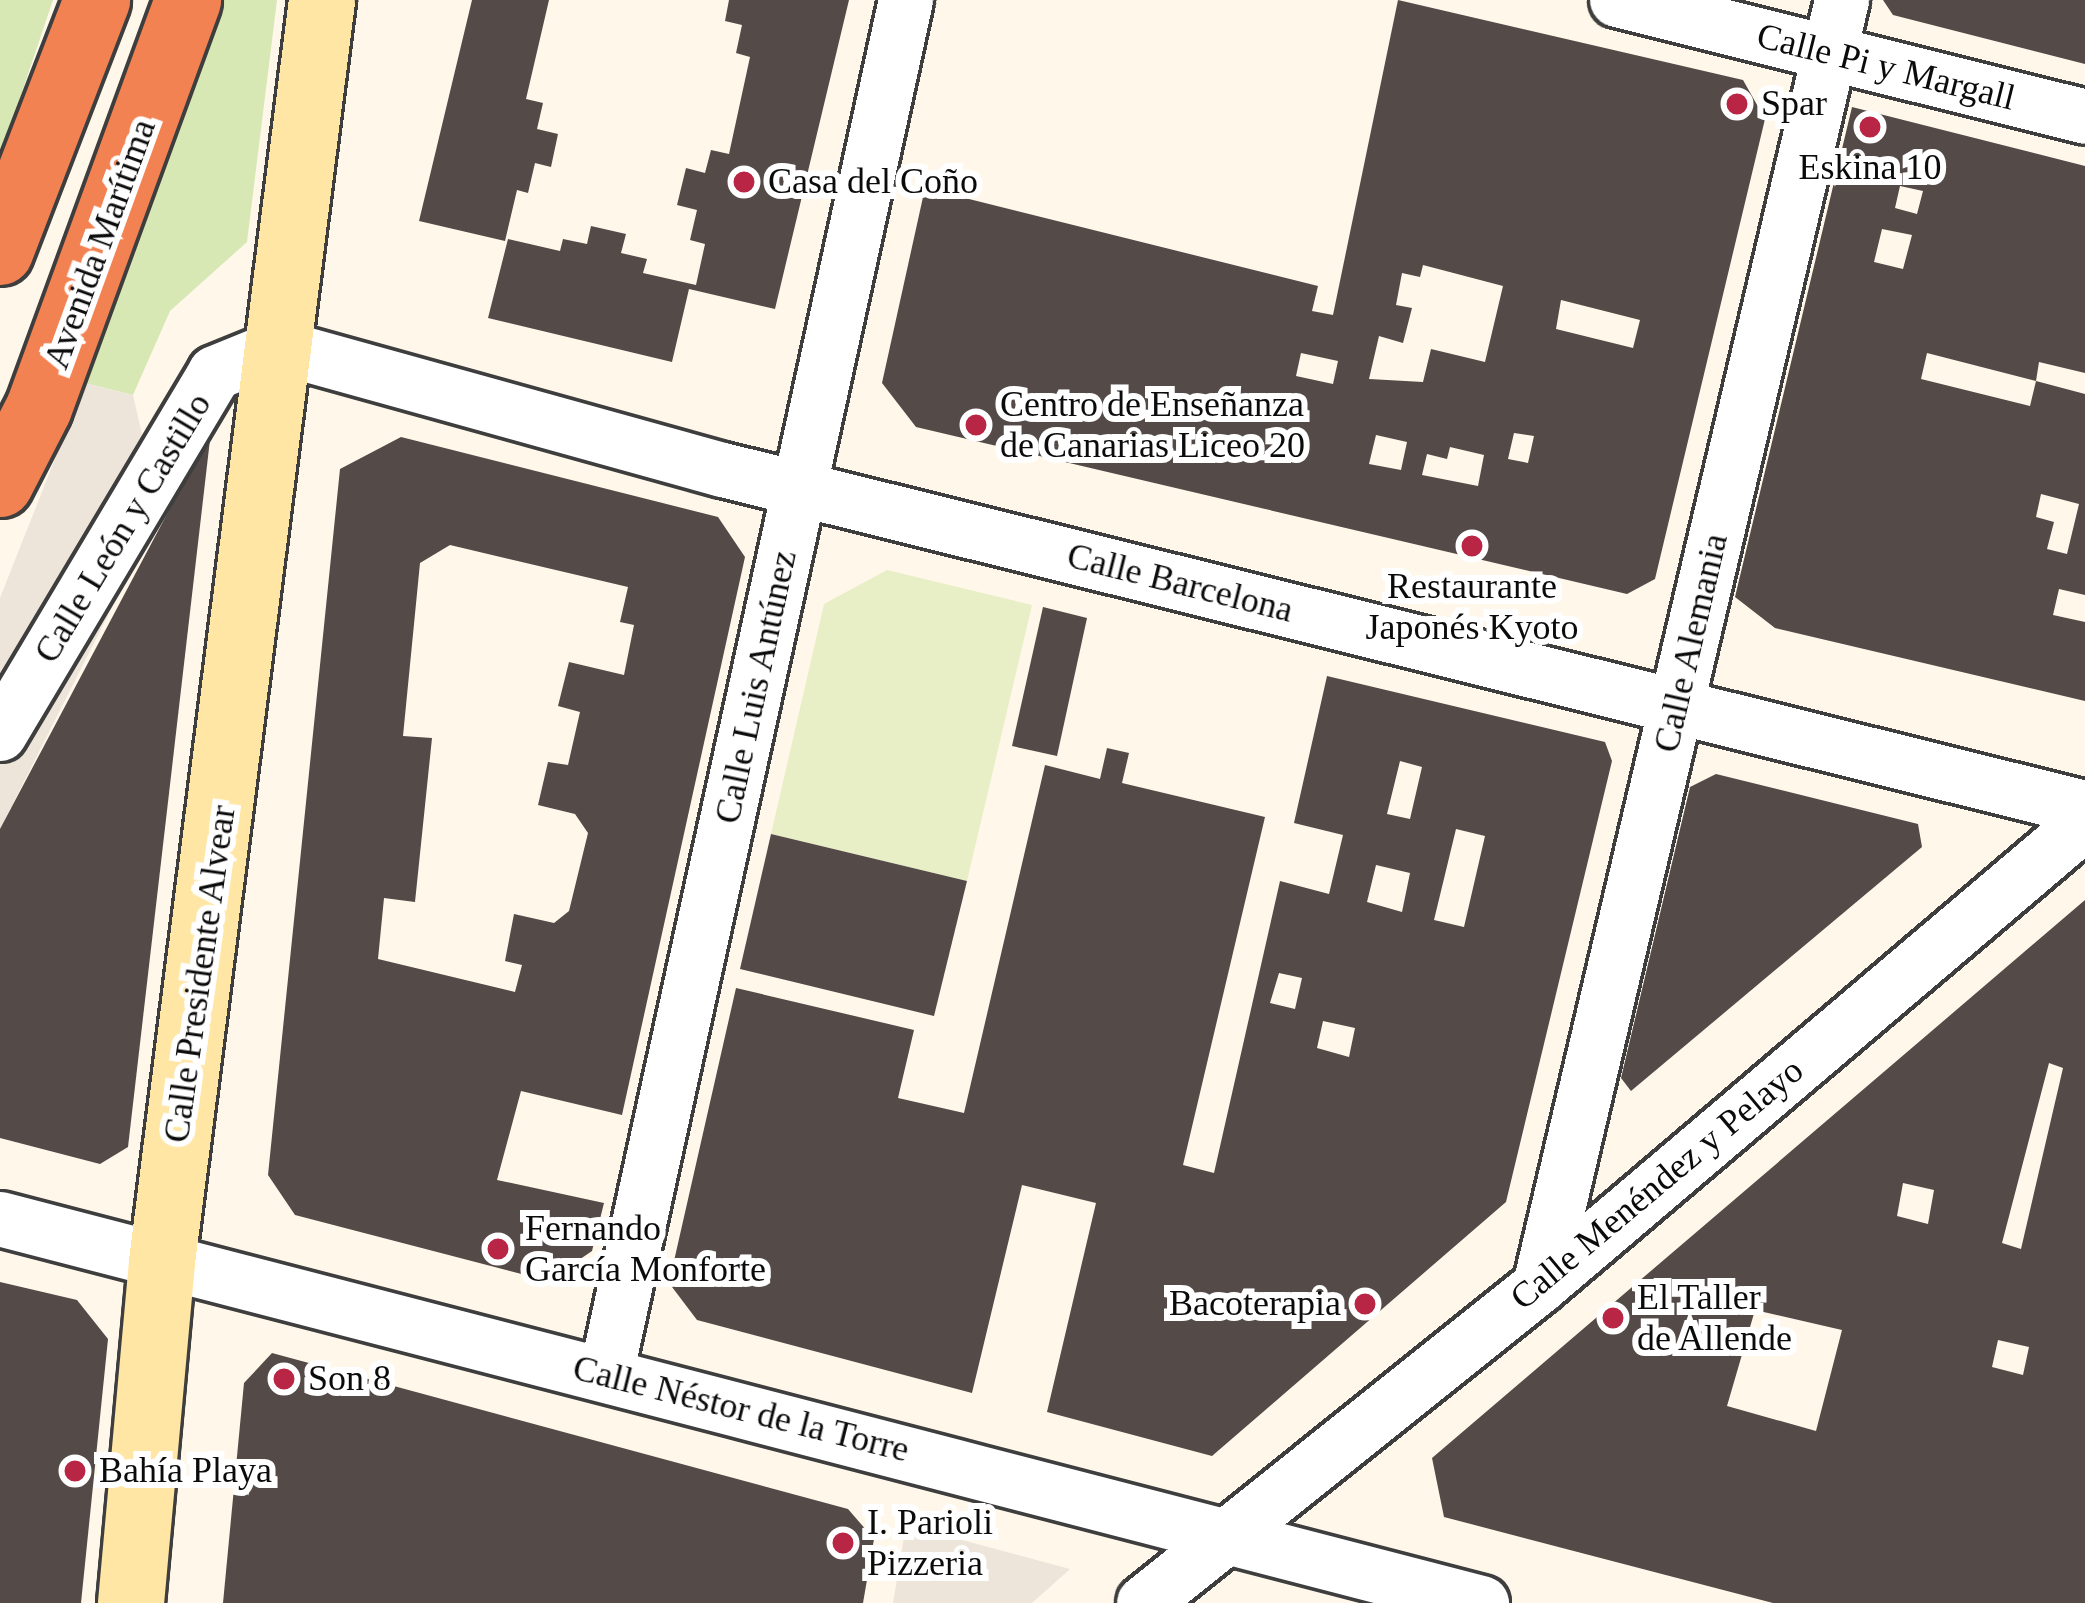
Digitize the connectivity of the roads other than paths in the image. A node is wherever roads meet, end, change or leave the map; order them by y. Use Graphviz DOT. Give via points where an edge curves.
graph roads {
  1 [pos="98,0"];
  2 [pos="188,0"];
  3 [pos="322,0"];
  4 [pos="906,0"];
  5 [pos="1617,0"];
  6 [pos="1841,0"];
  7 [pos="1829,53"];
  8 [pos="2085,117"];
  9 [pos="0,252"];
  10 [pos="279,347"];
  11 [pos="0,484"];
  12 [pos="800,489"];
  13 [pos="1676,706"];
  14 [pos="0,734"];
  15 [pos="2085,808"];
  16 [pos="2085,823"];
  17 [pos="0,1219"];
  18 [pos="162,1262"];
  19 [pos="1540,1286"];
  20 [pos="606,1375"];
  21 [pos="1218,1534"];
  22 [pos="130,1603"];
  23 [pos="1144,1603"];
  24 [pos="1482,1603"];
  1 -- 9 [label="highway"];
  2 -- 11 [label="highway, Avenida Marítima" via="39,409"];
  3 -- 10 [label="street"];
  4 -- 12 [label="street, Calle Luis Antúnez"];
  5 -- 7 [label="street, Calle Pi y Margall"];
  6 -- 7 [label="street, Calle Alemania"];
  7 -- 8 [label="street, Calle Pi y Margall"];
  7 -- 13 [label="street, Calle Alemania"];
  10 -- 12 [label="street, Calle Barcelona"];
  10 -- 14 [label="street, Calle León y Castillo" via="215,373"];
  10 -- 18 [label="street, Calle Presidente Alvear"];
  12 -- 13 [label="street, Calle Barcelona"];
  12 -- 20 [label="street, Calle Luis Antúnez"];
  13 -- 15 [label="street, Calle Barcelona"];
  13 -- 19 [label="street, Calle Alemania"];
  16 -- 19 [label="street, Calle Menéndez y Pelayo"];
  17 -- 18 [label="street, Calle Néstor de la Torre"];
  18 -- 20 [label="street, Calle Néstor de la Torre"];
  18 -- 22 [label="street, Calle Presidente Alvear"];
  19 -- 21 [label="street, Calle Menéndez y Pelayo"];
  20 -- 21 [label="street, Calle Néstor de la Torre"];
  21 -- 23 [label="street, Calle Menéndez y Pelayo"];
  21 -- 24 [label="street, Calle Néstor de la Torre"];
}
